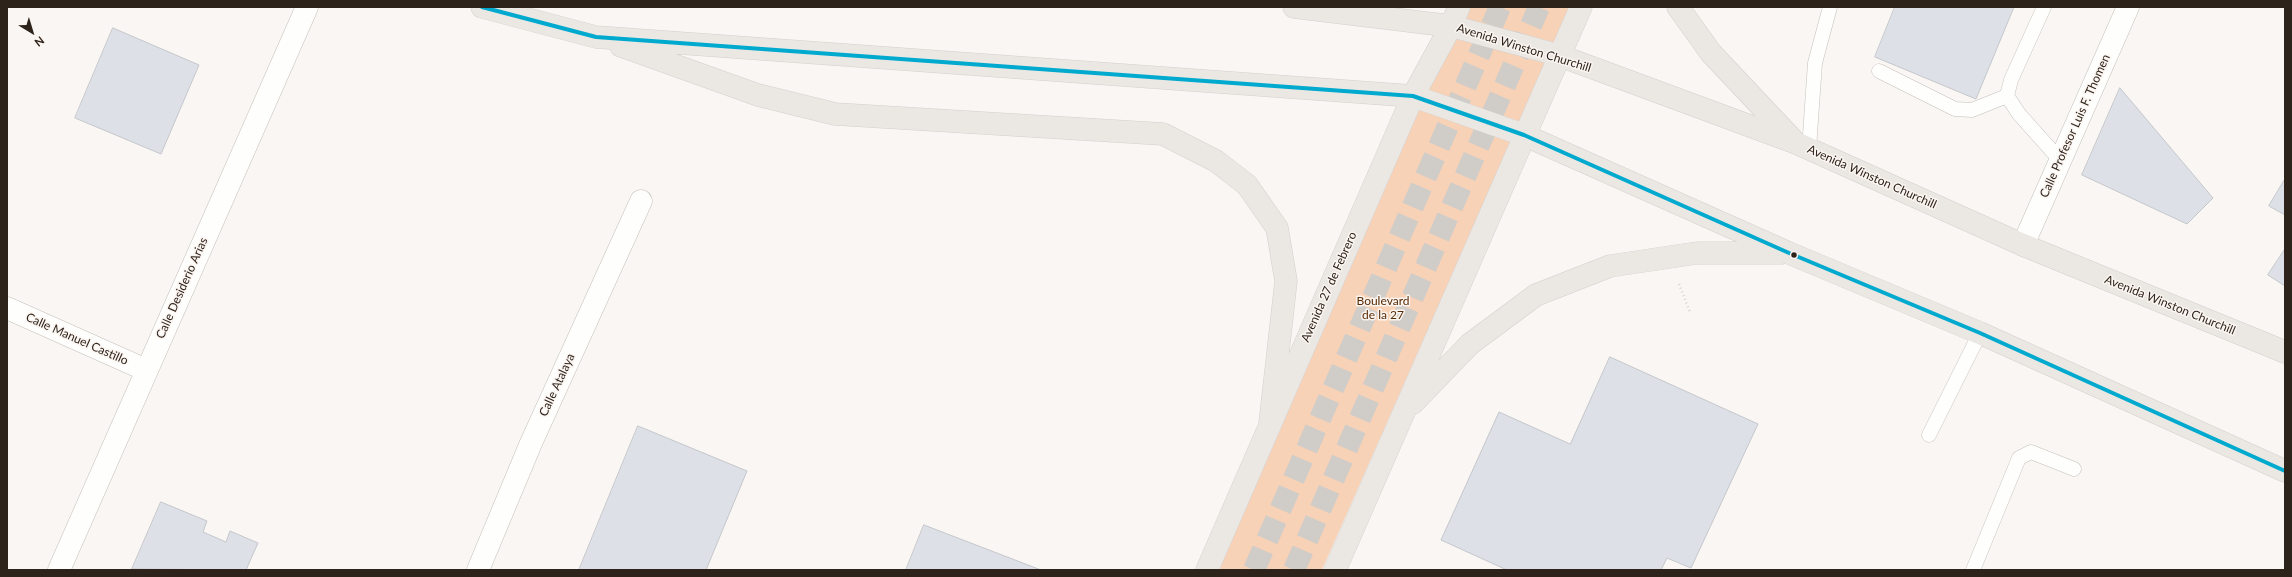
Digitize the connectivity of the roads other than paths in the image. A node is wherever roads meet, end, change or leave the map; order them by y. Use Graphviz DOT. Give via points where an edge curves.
graph roads {
  1 [pos="307,7"];
  2 [pos="482,7"];
  3 [pos="1294,7"];
  4 [pos="1581,7"];
  5 [pos="1678,7"];
  6 [pos="1830,7"];
  7 [pos="2044,7"];
  8 [pos="2128,7"];
  9 [pos="1455,17"];
  10 [pos="596,37"];
  11 [pos="1558,55"];
  12 [pos="1879,71"];
  13 [pos="1413,96"];
  14 [pos="2007,96"];
  15 [pos="1524,135"];
  16 [pos="1803,146"];
  17 [pos="2060,160"];
  18 [pos="641,201"];
  19 [pos="2023,245"];
  20 [pos="1789,253"];
  21 [pos="7,308"];
  22 [pos="1980,333"];
  23 [pos="2285,352"];
  24 [pos="146,370"];
  25 [pos="1403,412"];
  26 [pos="1270,423"];
  27 [pos="1929,434"];
  28 [pos="2074,469"];
  29 [pos="2285,471"];
  30 [pos="59,570"];
  31 [pos="478,570"];
  32 [pos="1207,570"];
  33 [pos="1335,570"];
  34 [pos="1973,570"];
  1 -- 24 [label="street, Calle Desiderio Arias"];
  2 -- 10 [label="main road"];
  3 -- 9 [label="main road, Avenida Winston Churchill"];
  4 -- 11 [label="main road"];
  5 -- 16 [label="main road" via="1711,53"];
  6 -- 16 [label="lane" via="1814,63"];
  7 -- 14 [label="lane" via="2011,80"];
  8 -- 17 [label="street, Calle Profesor Luis F. Thomen"];
  9 -- 11 [label="main road, Avenida Winston Churchill"];
  9 -- 13 [label="main road, Avenida 27 de Febrero"];
  10 -- 13 [label="main road"];
  10 -- 26 [label="main road" via="758,95 835,114 1163,134 1216,161 1247,185 1277,228 1286,281"];
  11 -- 15 [label="main road"];
  11 -- 16 [label="main road, Avenida Winston Churchill"];
  12 -- 14 [label="lane" via="1955,109 1972,110"];
  13 -- 15 [label="main road"];
  13 -- 26 [label="main road, Avenida 27 de Febrero"];
  14 -- 17 [label="lane" via="2019,114"];
  15 -- 20 [label="main road"];
  15 -- 25 [label="main road"];
  16 -- 19 [label="main road, Avenida Winston Churchill"];
  17 -- 19 [label="street, Calle Profesor Luis F. Thomen"];
  18 -- 31 [label="street, Calle Atalaya" via="531,443"];
  19 -- 23 [label="main road, Avenida Winston Churchill"];
  20 -- 22 [label="main road"];
  20 -- 25 [label="main road" via="1697,253 1610,266 1536,295 1470,344"];
  21 -- 24 [label="street, Calle Manuel Castillo"];
  22 -- 27 [label="lane"];
  22 -- 29 [label="main road"];
  24 -- 30 [label="street, Calle Desiderio Arias"];
  25 -- 33 [label="main road"];
  26 -- 32 [label="main road, Avenida 27 de Febrero"];
  28 -- 34 [label="lane" via="2031,452 2019,458"];
}
